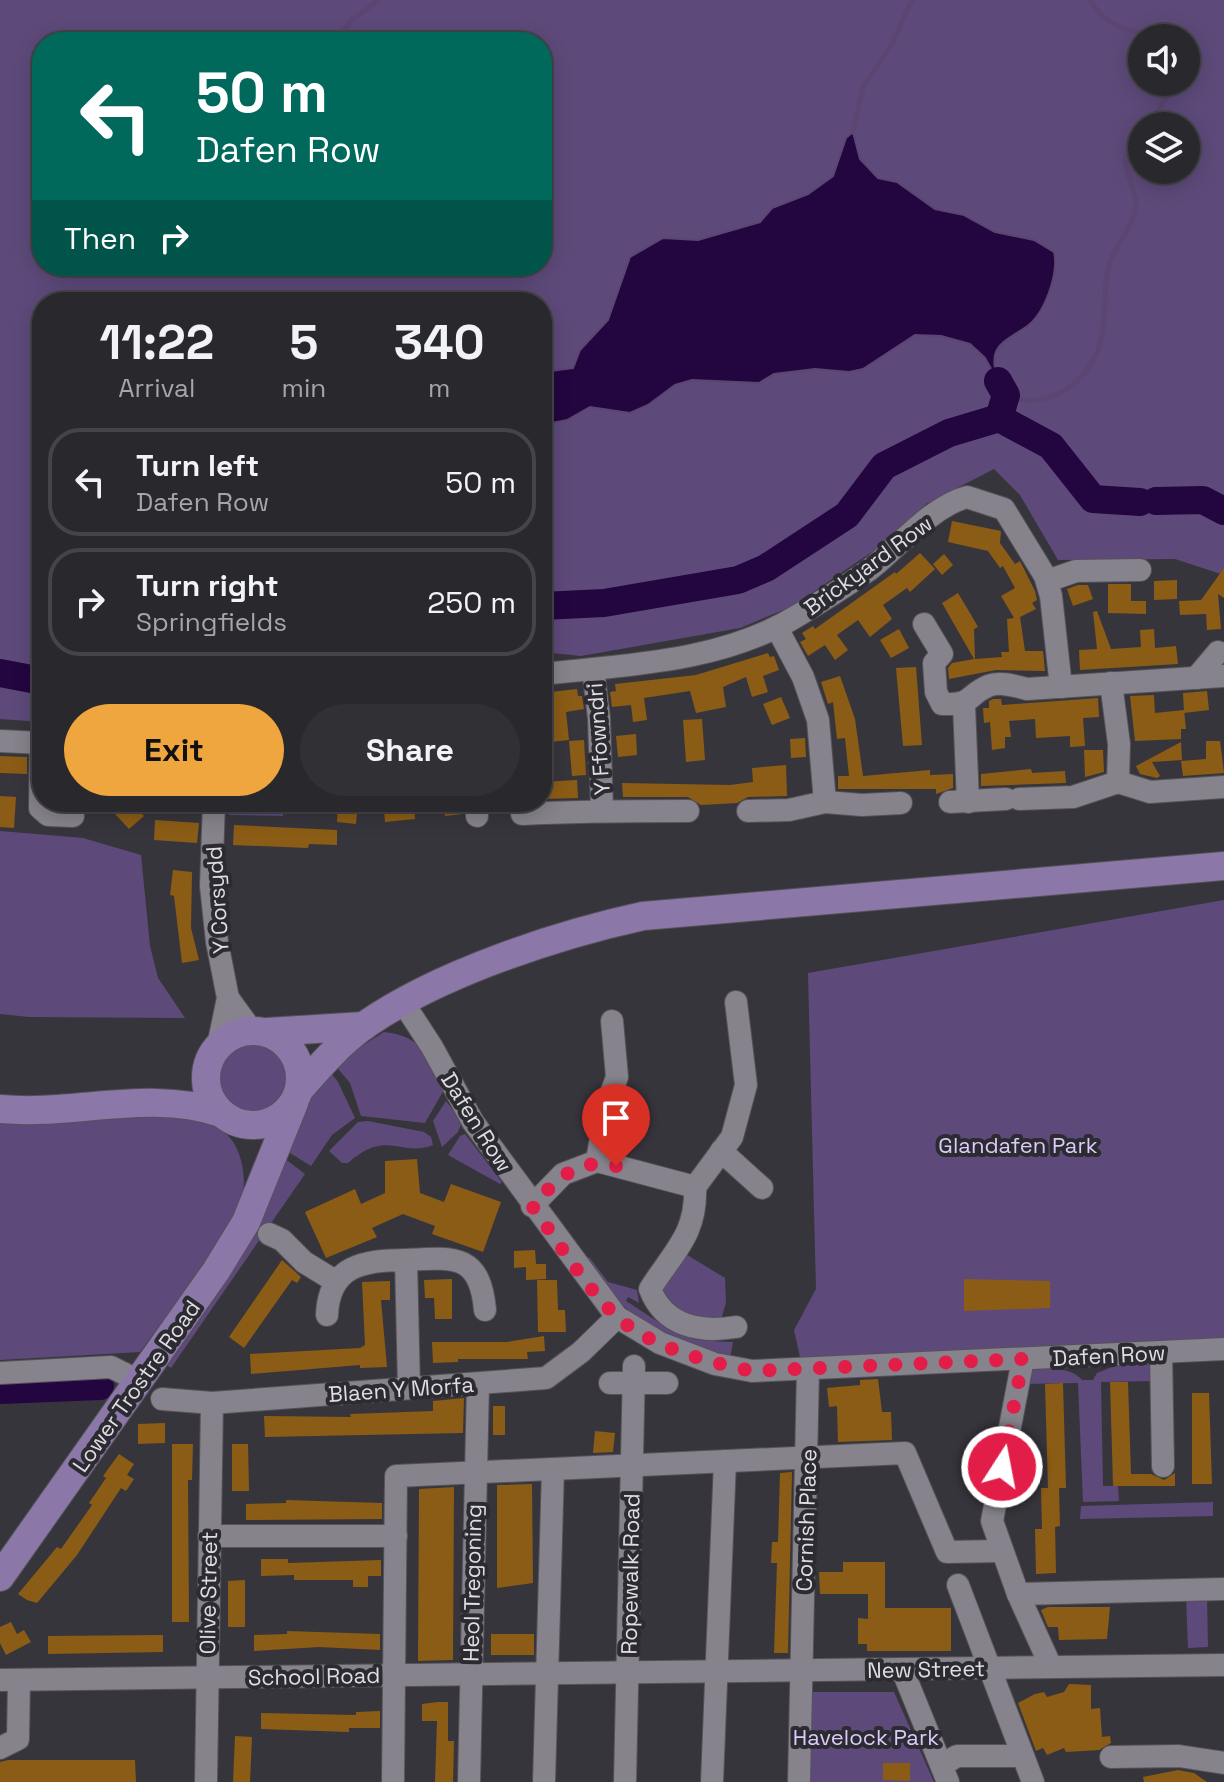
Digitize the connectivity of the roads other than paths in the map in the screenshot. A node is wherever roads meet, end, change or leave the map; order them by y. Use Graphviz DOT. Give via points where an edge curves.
graph roads {
  1 [pos="1140,570"];
  2 [pos="1047,581"];
  3 [pos="924,624"];
  4 [pos="777,628"];
  5 [pos="1193,650"];
  6 [pos="1218,652"];
  7 [pos="593,669"];
  8 [pos="552,673"];
  9 [pos="1224,676"];
  10 [pos="1196,678"];
  11 [pos="1111,683"];
  12 [pos="1061,687"];
  13 [pos="953,704"];
  14 [pos="0,741"];
  15 [pos="32,743"];
  16 [pos="1127,785"];
  17 [pos="1224,787"];
  18 [pos="825,802"];
  19 [pos="901,803"];
  20 [pos="601,811"];
  21 [pos="688,811"];
  22 [pos="748,811"];
  23 [pos="45,812"];
  24 [pos="214,812"];
  25 [pos="522,814"];
  26 [pos="73,816"];
  27 [pos="1224,866"];
  28 [pos="228,998"];
  29 [pos="736,1002"];
  30 [pos="404,1004"];
  31 [pos="612,1021"];
  32 [pos="364,1026"];
  33 [pos="259,1032"];
  34 [pos="212,1057"];
  35 [pos="297,1097"];
  36 [pos="138,1102"];
  37 [pos="0,1109"];
  38 [pos="227,1117"];
  39 [pos="721,1151"];
  40 [pos="597,1161"];
  41 [pos="257,1187"];
  42 [pos="695,1187"];
  43 [pos="762,1188"];
  44 [pos="532,1206"];
  45 [pos="269,1234"];
  46 [pos="406,1260"];
  47 [pos="335,1281"];
  48 [pos="485,1310"];
  49 [pos="327,1315"];
  50 [pos="617,1317"];
  51 [pos="736,1327"];
  52 [pos="1224,1349"];
  53 [pos="1161,1352"];
  54 [pos="1023,1359"];
  55 [pos="808,1370"];
  56 [pos="0,1373"];
  57 [pos="634,1375"];
  58 [pos="139,1381"];
  59 [pos="610,1383"];
  60 [pos="667,1383"];
  61 [pos="478,1384"];
  62 [pos="409,1388"];
  63 [pos="162,1399"];
  64 [pos="212,1403"];
  65 [pos="809,1457"];
  66 [pos="725,1461"];
  67 [pos="632,1465"];
  68 [pos="1163,1466"];
  69 [pos="553,1469"];
  70 [pos="474,1472"];
  71 [pos="209,1536"];
  72 [pos="396,1536"];
  73 [pos="1000,1551"];
  74 [pos="0,1577"];
  75 [pos="958,1585"];
  76 [pos="1224,1589"];
  77 [pos="1018,1594"];
  78 [pos="1224,1665"];
  79 [pos="1051,1667"];
  80 [pos="992,1668"];
  81 [pos="902,1669"];
  82 [pos="801,1670"];
  83 [pos="715,1671"];
  84 [pos="628,1672"];
  85 [pos="549,1673"];
  86 [pos="471,1674"];
  87 [pos="394,1675"];
  88 [pos="207,1677"];
  89 [pos="9,1680"];
  90 [pos="0,1748"];
  91 [pos="1022,1756"];
  92 [pos="1111,1757"];
  93 [pos="1224,1763"];
  94 [pos="945,1774"];
  95 [pos="206,1782"];
  96 [pos="393,1782"];
  97 [pos="469,1782"];
  98 [pos="544,1782"];
  99 [pos="625,1782"];
  100 [pos="712,1782"];
  101 [pos="799,1782"];
  102 [pos="1033,1782"];
  1 -- 2 [label="street" via="1076,571"];
  2 -- 4 [label="street, Brickyard Row" via="1004,509 967,497 948,505 868,570"];
  2 -- 12 [label="street, Brickyard Row"];
  3 -- 13 [label="street" via="942,654 934,663 936,692"];
  4 -- 7 [label="street, Brickyard Row" via="709,651"];
  4 -- 18 [label="street" via="818,720"];
  5 -- 10 [label="street"];
  6 -- 10 [label="street"];
  7 -- 8 [label="street, Brickyard Row"];
  7 -- 20 [label="street, Y Ffowndri"];
  9 -- 10 [label="street"];
  10 -- 11 [label="street"];
  11 -- 12 [label="street"];
  11 -- 16 [label="street"];
  12 -- 13 [label="street" via="988,686"];
  13 -- 16 [label="street" via="965,731 959,802 1073,797"];
  14 -- 15 [label="street"];
  16 -- 17 [label="street" via="1150,792"];
  18 -- 19 [label="street"];
  18 -- 22 [label="street"];
  20 -- 21 [label="street"];
  20 -- 25 [label="street"];
  23 -- 26 [label="street"];
  24 -- 28 [label="street, Y Corsydd" via="211,886"];
  27 -- 30 [label="main road" via="643,916 519,952"];
  28 -- 33 [label="street, Y Corsydd"];
  28 -- 34 [label="street, Y Corsydd"];
  29 -- 39 [label="street" via="746,1085 732,1137"];
  30 -- 32 [label="main road"];
  30 -- 44 [label="street, Dafen Row" via="473,1122"];
  31 -- 40 [label="street" via="617,1077"];
  32 -- 33 [label="main road"];
  32 -- 35 [label="main road" via="324,1061"];
  33 -- 34 [label="main road" via="237,1033"];
  33 -- 35 [label="main road" via="291,1049 298,1061"];
  34 -- 36 [label="main road"];
  34 -- 38 [label="main road" via="208,1091"];
  35 -- 38 [label="main road" via="272,1122 258,1125"];
  35 -- 41 [label="main road, Lower Trostre Road"];
  36 -- 37 [label="main road"];
  36 -- 38 [label="main road" via="190,1103"];
  38 -- 41 [label="main road" via="251,1152"];
  39 -- 42 [label="street"];
  39 -- 43 [label="street"];
  40 -- 42 [label="street"];
  40 -- 44 [label="street" via="563,1174"];
  41 -- 58 [label="main road, Lower Trostre Road" via="246,1222"];
  42 -- 51 [label="street" via="690,1231 650,1289 657,1307 682,1323 709,1331"];
  44 -- 50 [label="street, Dafen Row"];
  45 -- 47 [label="street"];
  46 -- 47 [label="street" via="372,1260"];
  46 -- 48 [label="street" via="446,1257 470,1267 483,1282"];
  46 -- 62 [label="street"];
  47 -- 49 [label="street" via="327,1295"];
  50 -- 55 [label="street, Dafen Row" via="660,1343 715,1364 752,1371"];
  50 -- 61 [label="street, Blaen Y Morfa" via="546,1378"];
  52 -- 53 [label="street, Dafen Row"];
  53 -- 54 [label="street, Dafen Row"];
  53 -- 68 [label="street"];
  54 -- 55 [label="street, Dafen Row"];
  54 -- 73 [label="street" via="992,1521"];
  55 -- 65 [label="street, Cornish Place"];
  56 -- 58 [label="street" via="111,1367"];
  57 -- 59 [label="street"];
  57 -- 60 [label="street"];
  57 -- 67 [label="street, Ropewalk Road"];
  58 -- 74 [label="main road, Lower Trostre Road"];
  61 -- 62 [label="street, Blaen Y Morfa"];
  61 -- 70 [label="street, Heol Tregoning"];
  62 -- 64 [label="street, Blaen Y Morfa"];
  63 -- 64 [label="street, Blaen Y Morfa"];
  64 -- 71 [label="street, Olive Street"];
  65 -- 66 [label="street"];
  65 -- 73 [label="street" via="905,1453 947,1552"];
  65 -- 82 [label="street, Cornish Place"];
  66 -- 67 [label="street"];
  66 -- 83 [label="street"];
  67 -- 69 [label="street"];
  67 -- 84 [label="street, Ropewalk Road"];
  69 -- 70 [label="street"];
  69 -- 85 [label="street"];
  70 -- 72 [label="street" via="396,1476"];
  70 -- 86 [label="street, Heol Tregoning"];
  71 -- 72 [label="street"];
  71 -- 88 [label="street, Olive Street"];
  72 -- 87 [label="street"];
  73 -- 77 [label="street"];
  75 -- 80 [label="street"];
  76 -- 77 [label="street"];
  77 -- 79 [label="street"];
  78 -- 79 [label="street, New Street"];
  79 -- 80 [label="street, New Street"];
  80 -- 81 [label="street, New Street"];
  80 -- 91 [label="street"];
  81 -- 82 [label="street, New Street"];
  81 -- 94 [label="street"];
  82 -- 83 [label="street, New Street"];
  82 -- 101 [label="street, Cornish Place"];
  83 -- 84 [label="street, New Street"];
  83 -- 100 [label="street"];
  84 -- 85 [label="street, School Road"];
  84 -- 99 [label="street, Ropewalk Road"];
  85 -- 86 [label="street, School Road"];
  85 -- 98 [label="street"];
  86 -- 87 [label="street, School Road"];
  86 -- 97 [label="street, Heol Tregoning"];
  87 -- 88 [label="street, School Road"];
  87 -- 96 [label="street"];
  88 -- 89 [label="street, School Road"];
  88 -- 95 [label="street, Olive Street"];
  89 -- 90 [label="street" via="18,1739"];
  91 -- 94 [label="street" via="957,1756"];
  91 -- 102 [label="street"];
  92 -- 93 [label="street" via="1179,1756"];
}
